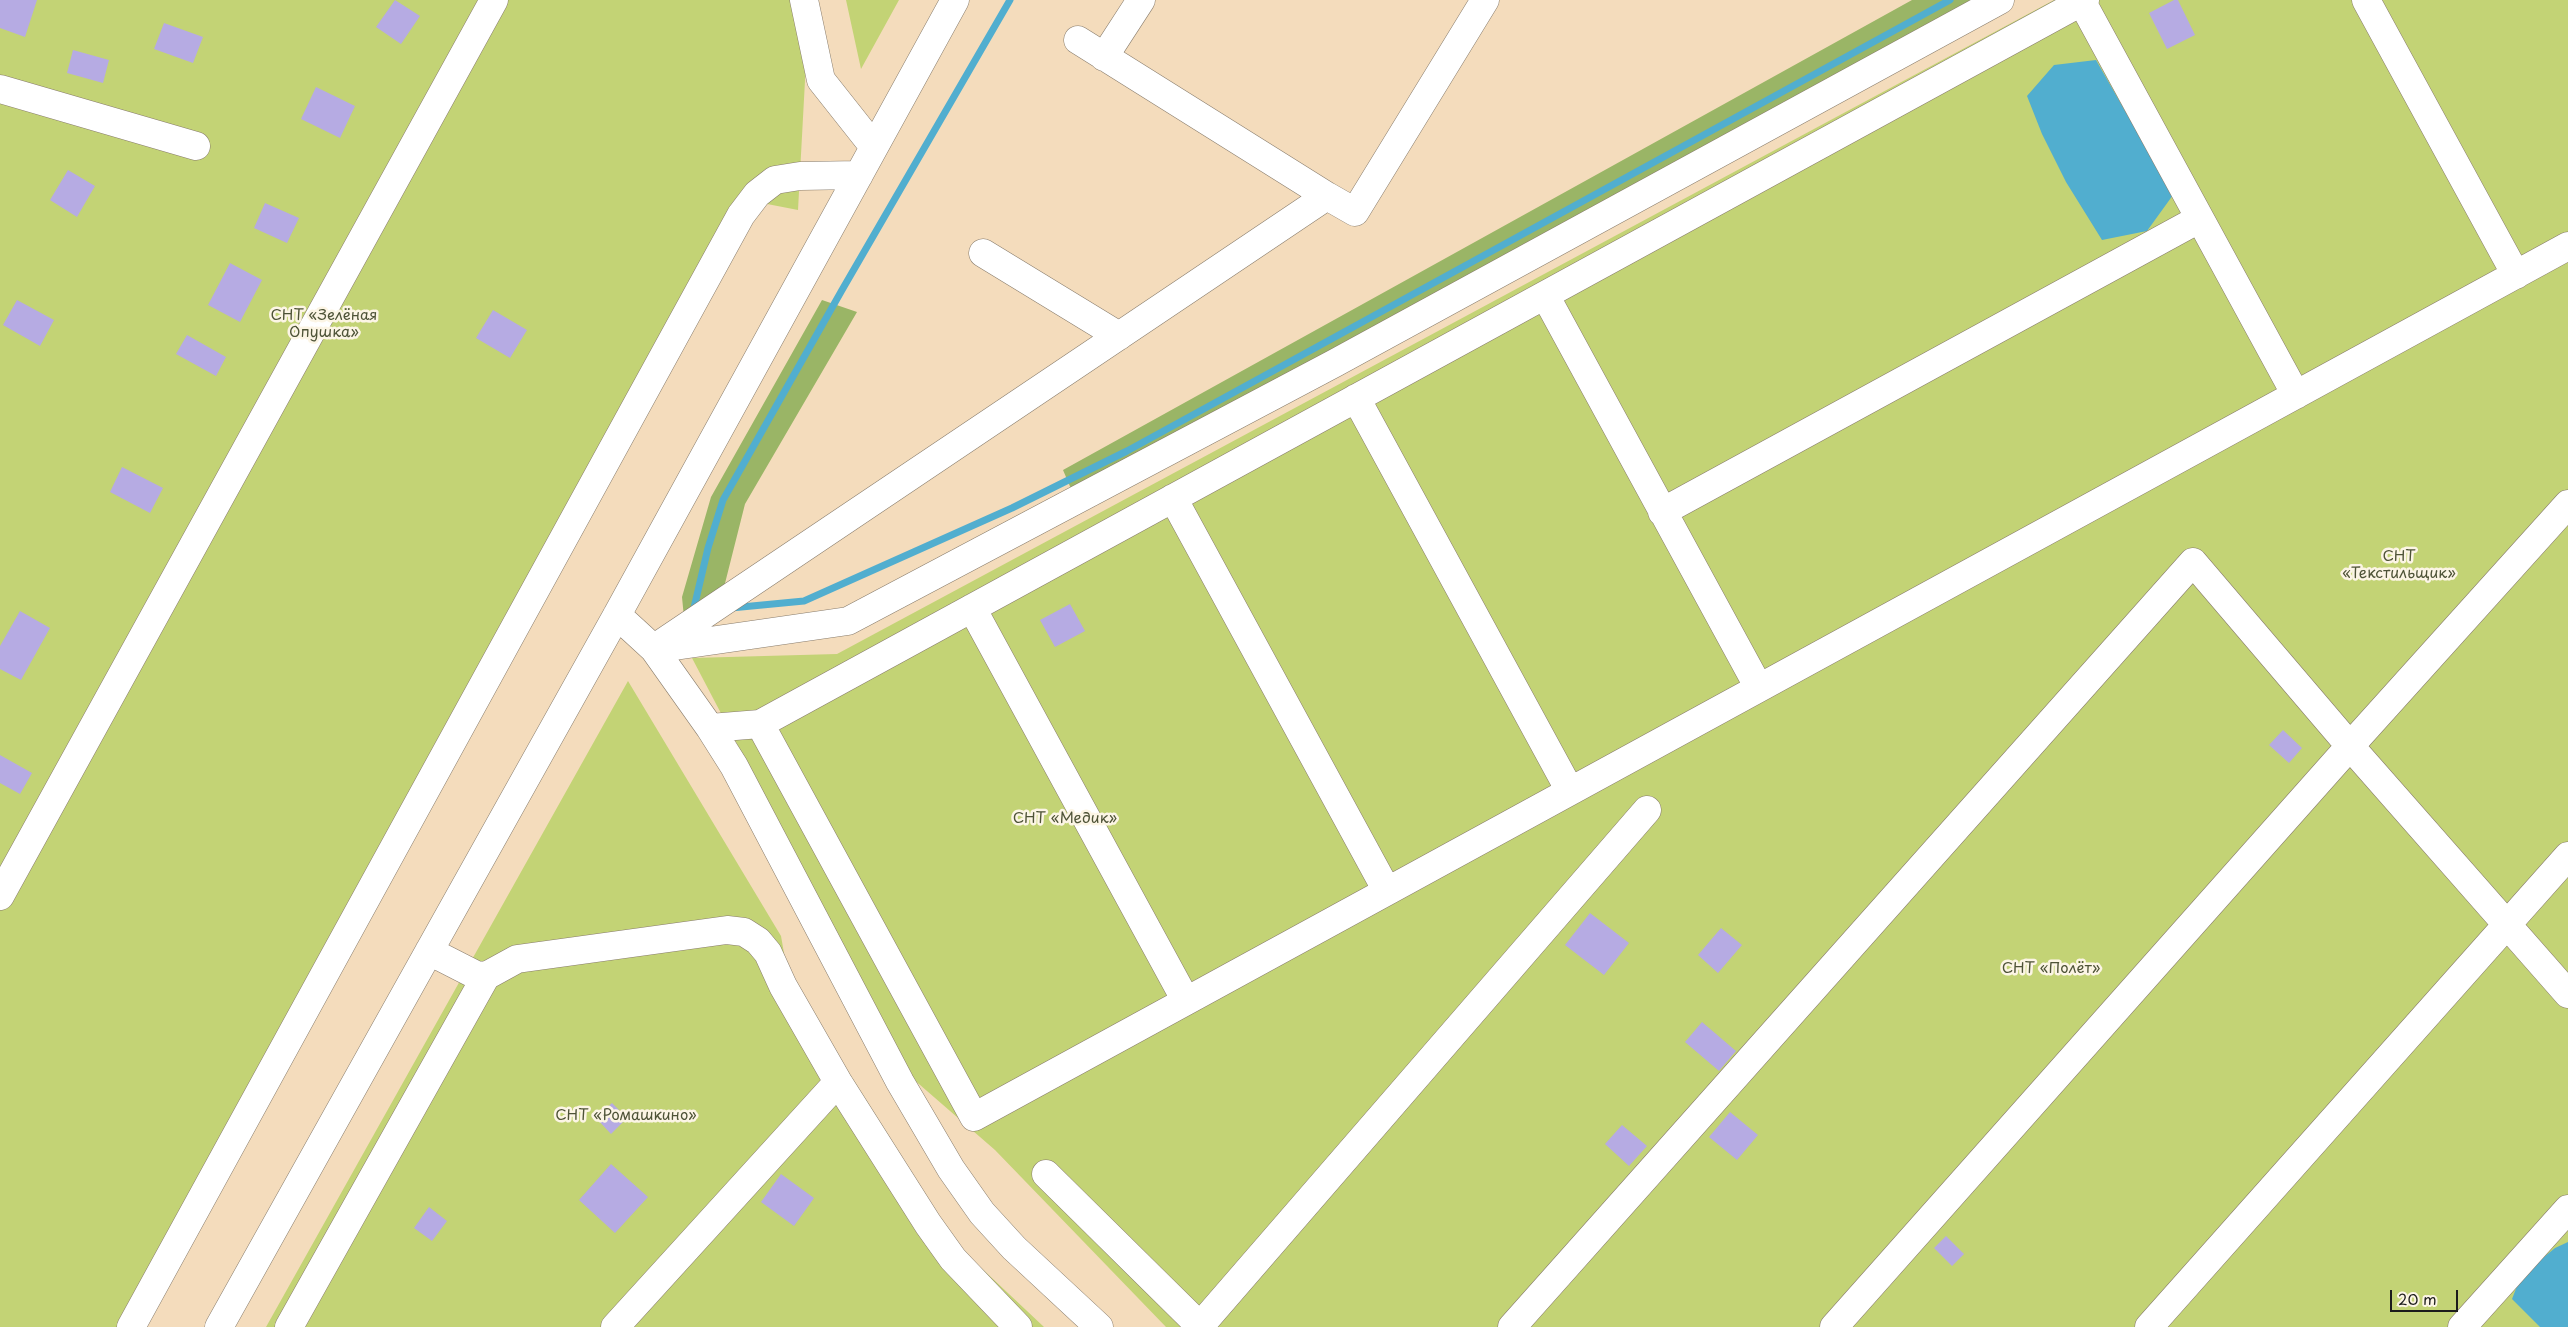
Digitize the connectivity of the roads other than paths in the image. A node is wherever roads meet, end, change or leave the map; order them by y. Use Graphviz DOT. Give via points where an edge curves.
graph roads {
  1 [pos="494,0"];
  2 [pos="804,0"];
  3 [pos="956,0"];
  4 [pos="1140,0"];
  5 [pos="1485,0"];
  6 [pos="2000,0"];
  7 [pos="2366,0"];
  8 [pos="2083,1"];
  9 [pos="1078,40"];
  10 [pos="1104,57"];
  11 [pos="0,89"];
  12 [pos="196,146"];
  13 [pos="874,147"];
  14 [pos="858,175"];
  15 [pos="1327,196"];
  16 [pos="2199,219"];
  17 [pos="2568,246"];
  18 [pos="983,253"];
  19 [pos="2516,275"];
  20 [pos="1545,295"];
  21 [pos="1119,336"];
  22 [pos="2296,395"];
  23 [pos="1356,398"];
  24 [pos="1173,498"];
  25 [pos="2568,504"];
  26 [pos="1662,512"];
  27 [pos="972,608"];
  28 [pos="617,615"];
  29 [pos="654,649"];
  30 [pos="1759,688"];
  31 [pos="760,724"];
  32 [pos="710,728"];
  33 [pos="2350,746"];
  34 [pos="1570,792"];
  35 [pos="1647,810"];
  36 [pos="2568,856"];
  37 [pos="1387,892"];
  38 [pos="0,896"];
  39 [pos="2507,925"];
  40 [pos="429,952"];
  41 [pos="486,976"];
  42 [pos="2568,994"];
  43 [pos="1186,1001"];
  44 [pos="838,1082"];
  45 [pos="1046,1174"];
  46 [pos="2568,1209"];
  47 [pos="1200,1326"];
  48 [pos="131,1327"];
  49 [pos="219,1327"];
  50 [pos="289,1327"];
  51 [pos="615,1327"];
  52 [pos="1018,1327"];
  53 [pos="1099,1327"];
  54 [pos="1512,1327"];
  55 [pos="1834,1327"];
  56 [pos="2148,1327"];
  57 [pos="2462,1327"];
  1 -- 38 [label="street"];
  2 -- 13 [label="street" via="821,80"];
  3 -- 13 [label="street"];
  4 -- 10 [label="street"];
  5 -- 15 [label="street" via="1355,212"];
  6 -- 29 [label="street" via="1335,363 848,621"];
  7 -- 19 [label="street"];
  8 -- 16 [label="street"];
  8 -- 20 [label="street"];
  9 -- 10 [label="street"];
  10 -- 15 [label="street"];
  11 -- 12 [label="street"];
  13 -- 14 [label="street"];
  14 -- 28 [label="street"];
  14 -- 48 [label="street" via="775,180 757,194 741,215"];
  15 -- 21 [label="street"];
  16 -- 22 [label="street"];
  16 -- 26 [label="street"];
  17 -- 19 [label="street"];
  18 -- 21 [label="street"];
  19 -- 22 [label="street"];
  20 -- 23 [label="street"];
  20 -- 26 [label="street"];
  21 -- 29 [label="street"];
  22 -- 30 [label="street"];
  23 -- 24 [label="street"];
  23 -- 34 [label="street"];
  24 -- 27 [label="street"];
  24 -- 37 [label="street"];
  25 -- 33 [label="street"];
  26 -- 30 [label="street"];
  27 -- 31 [label="street"];
  27 -- 43 [label="street"];
  28 -- 29 [label="street"];
  28 -- 40 [label="street"];
  29 -- 32 [label="street"];
  30 -- 34 [label="street"];
  31 -- 32 [label="street"];
  31 -- 43 [label="street" via="974,1117"];
  32 -- 53 [label="street" via="734,766 900,1082 951,1170 982,1213 1014,1248"];
  33 -- 39 [label="street"];
  33 -- 54 [label="street" via="2193,562"];
  33 -- 55 [label="street"];
  34 -- 37 [label="street"];
  35 -- 47 [label="street"];
  36 -- 39 [label="street"];
  37 -- 43 [label="street"];
  39 -- 42 [label="street"];
  39 -- 56 [label="street"];
  40 -- 41 [label="street" via="476,975"];
  40 -- 49 [label="street"];
  41 -- 44 [label="street" via="517,959 727,930 744,932 768,953 783,986"];
  41 -- 50 [label="street"];
  44 -- 51 [label="street"];
  44 -- 52 [label="street" via="953,1260"];
  45 -- 47 [label="street"];
  46 -- 57 [label="street"];
}
